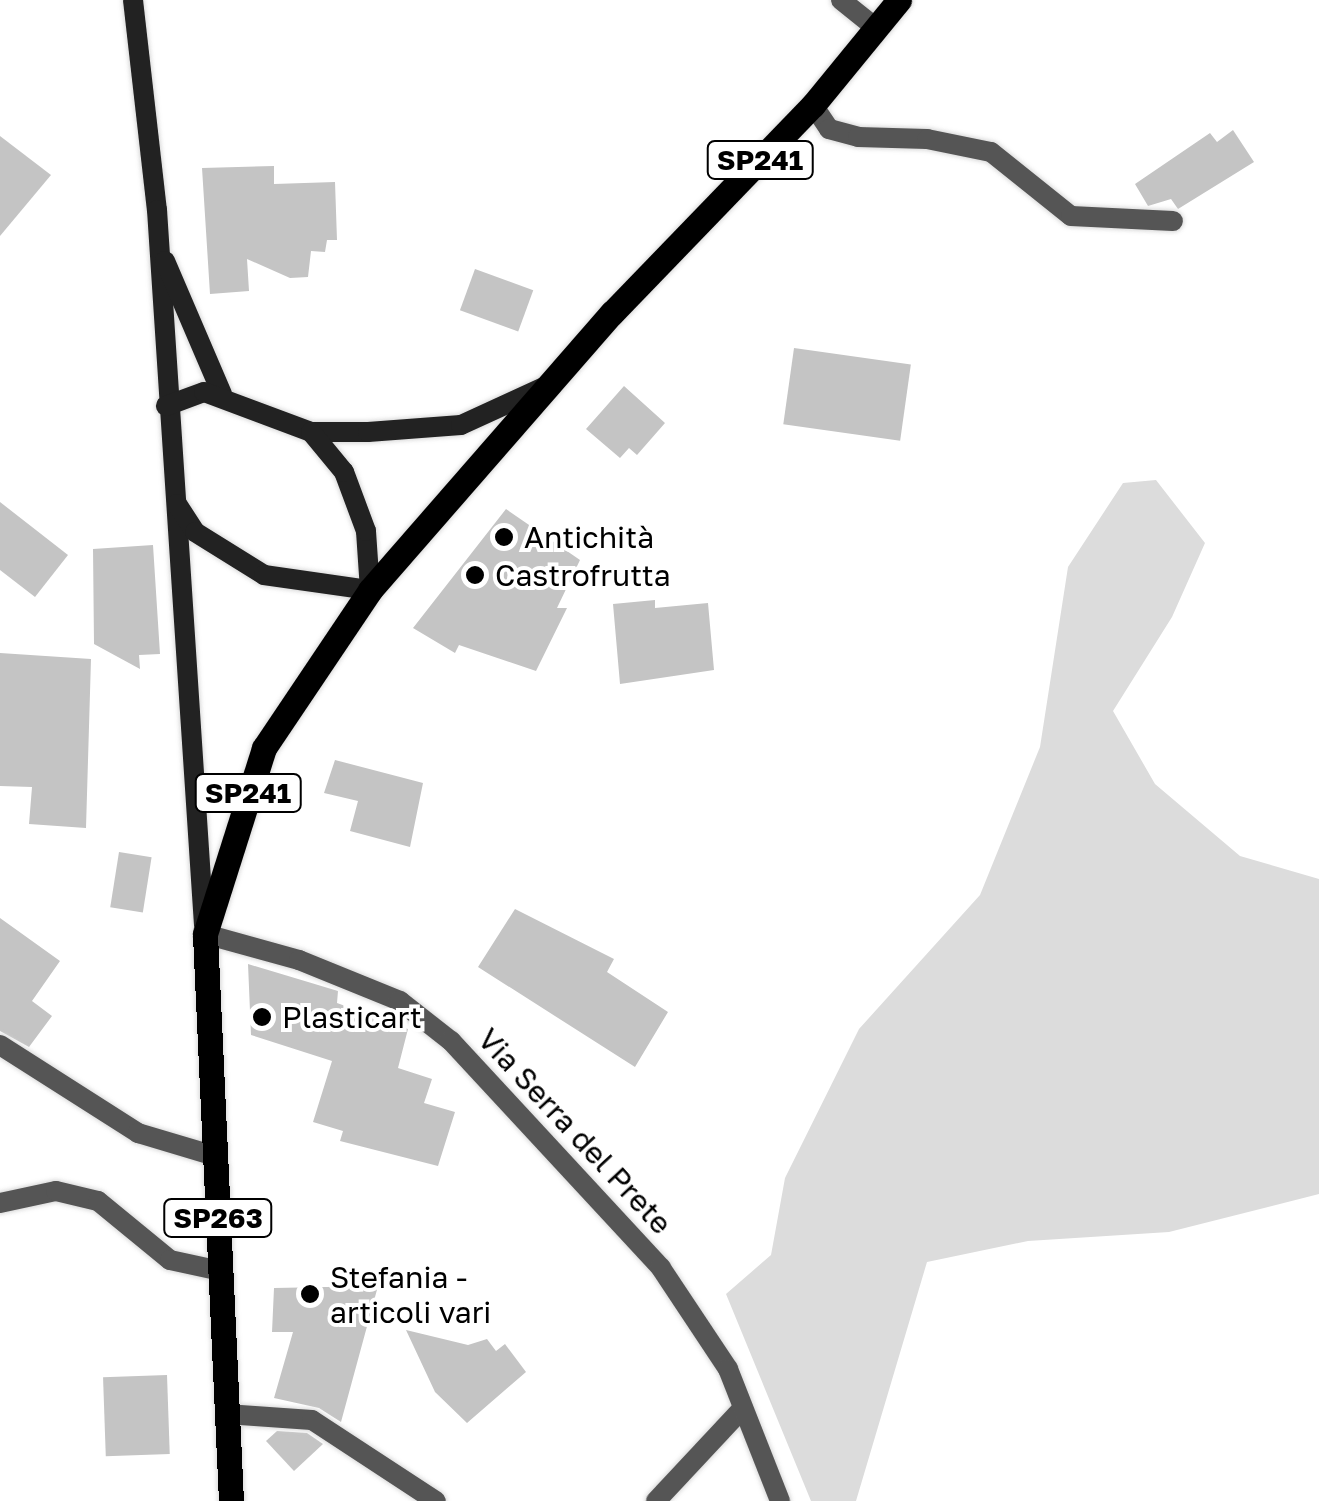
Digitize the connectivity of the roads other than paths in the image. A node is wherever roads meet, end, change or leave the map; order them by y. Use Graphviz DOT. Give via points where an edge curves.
graph roads {
  1 [pos="134,0"];
  2 [pos="842,0"];
  3 [pos="900,0"];
  4 [pos="876,28"];
  5 [pos="813,104"];
  6 [pos="1173,221"];
  7 [pos="159,245"];
  8 [pos="551,383"];
  9 [pos="222,394"];
  10 [pos="166,406"];
  11 [pos="311,432"];
  12 [pos="176,503"];
  13 [pos="370,590"];
  14 [pos="204,934"];
  15 [pos="0,1045"];
  16 [pos="215,1156"];
  17 [pos="0,1203"];
  18 [pos="220,1271"];
  19 [pos="742,1408"];
  20 [pos="226,1414"];
  21 [pos="231,1501"];
  22 [pos="436,1501"];
  23 [pos="656,1501"];
  24 [pos="780,1501"];
  1 -- 7 [label="main road, SP263"];
  2 -- 4 [label="street"];
  3 -- 4 [label="main road, SP241"];
  4 -- 5 [label="main road, SP241"];
  5 -- 6 [label="street" via="829,130 991,152 1071,216"];
  5 -- 8 [label="main road, SP241"];
  7 -- 9 [label="main road, SP263"];
  7 -- 10 [label="main road, SP263"];
  8 -- 11 [label="main road" via="461,426"];
  8 -- 13 [label="main road, SP241"];
  9 -- 10 [label="main road" via="204,392"];
  9 -- 11 [label="main road"];
  10 -- 12 [label="main road, SP263"];
  11 -- 13 [label="main road" via="344,472 366,531"];
  12 -- 13 [label="main road" via="195,532 264,575"];
  12 -- 14 [label="main road, SP263"];
  13 -- 14 [label="main road, SP241" via="264,748"];
  14 -- 16 [label="main road, SP263"];
  14 -- 19 [label="street, Via Serra del Prete" via="298,960 400,1002 451,1041 661,1268 728,1369"];
  15 -- 16 [label="street" via="138,1133"];
  16 -- 18 [label="main road, SP263"];
  17 -- 18 [label="street" via="56,1191 98,1201 170,1260"];
  18 -- 20 [label="main road, SP263"];
  19 -- 23 [label="street"];
  19 -- 24 [label="street, Via Serra del Prete"];
  20 -- 21 [label="main road, SP263"];
  20 -- 22 [label="street" via="312,1420"];
}
